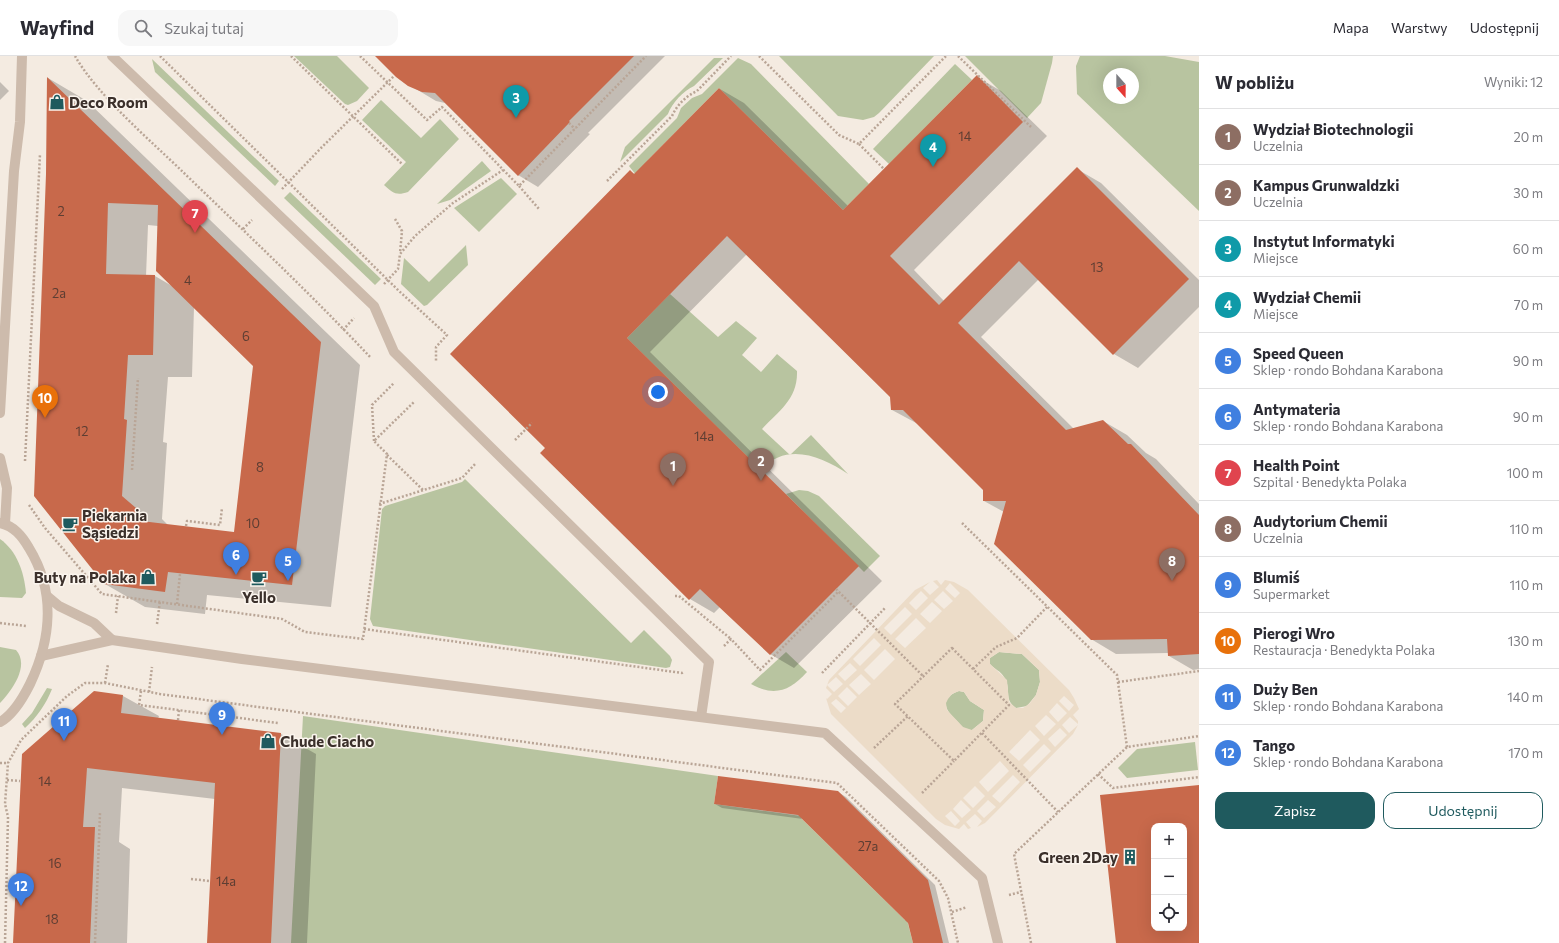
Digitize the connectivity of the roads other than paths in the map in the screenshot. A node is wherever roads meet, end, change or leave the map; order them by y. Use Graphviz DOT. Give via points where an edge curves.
graph roads {
  1 [pos="22,56"];
  2 [pos="112,56"];
  3 [pos="0,413"];
  4 [pos="0,458"];
  5 [pos="3,524"];
  6 [pos="47,596"];
  7 [pos="112,640"];
  8 [pos="41,656"];
  9 [pos="701,717"];
  10 [pos="0,722"];
  11 [pos="998,943"];
  1 -- 3 [label="street" via="20,122 14,171"];
  2 -- 9 [label="street" via="374,306 394,352 709,662"];
  4 -- 5 [label="street" via="7,488"];
  5 -- 6 [label="street" via="16,531 34,556"];
  6 -- 7 [label="street" via="59,606 94,623"];
  6 -- 8 [label="street" via="48,630"];
  7 -- 8 [label="street"];
  7 -- 9 [label="street" via="249,660"];
  8 -- 10 [label="street" via="25,695"];
  9 -- 11 [label="street" via="825,733 982,878"];
}
